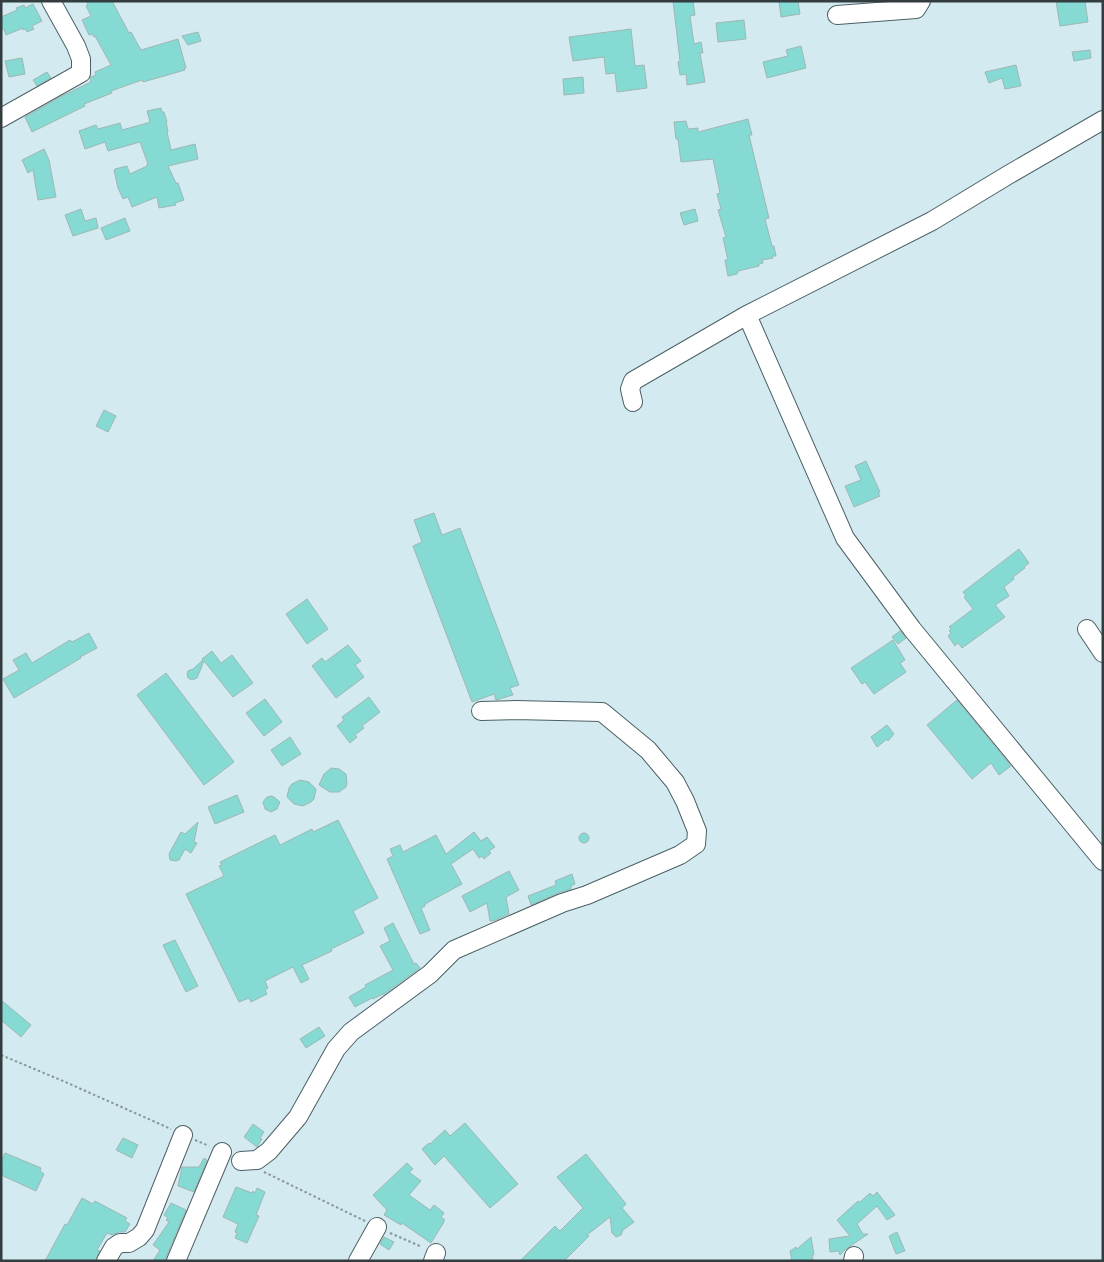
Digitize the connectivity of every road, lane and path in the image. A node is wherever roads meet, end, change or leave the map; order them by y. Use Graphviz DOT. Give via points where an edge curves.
graph roads {
  1 [pos="51,1"];
  2 [pos="921,1"];
  3 [pos="837,15"];
  4 [pos="1,118"];
  5 [pos="1103,120"];
  6 [pos="747,315"];
  7 [pos="633,402"];
  8 [pos="1088,629"];
  9 [pos="1103,653"];
  10 [pos="481,711"];
  11 [pos="1103,861"];
  12 [pos="183,1135"];
  13 [pos="222,1152"];
  14 [pos="241,1160"];
  15 [pos="377,1227"];
  16 [pos="106,1261"];
  17 [pos="176,1261"];
  18 [pos="358,1261"];
  1 -- 4 [label="street" via="76,46 81,59 81,73"];
  2 -- 3 [label="street" via="916,9"];
  5 -- 6 [label="street" via="932,221"];
  6 -- 7 [label="street" via="633,381 630,389"];
  6 -- 11 [label="street" via="845,538 912,629"];
  8 -- 9 [label="street"];
  10 -- 14 [label="street" via="602,712 648,750 675,782 697,831 696,844 680,855 454,950 430,974 351,1032 336,1049 298,1117 269,1151 257,1160"];
  12 -- 16 [label="street" via="145,1230 139,1238 114,1247"];
  13 -- 17 [label="street"];
  15 -- 18 [label="street"];
}
